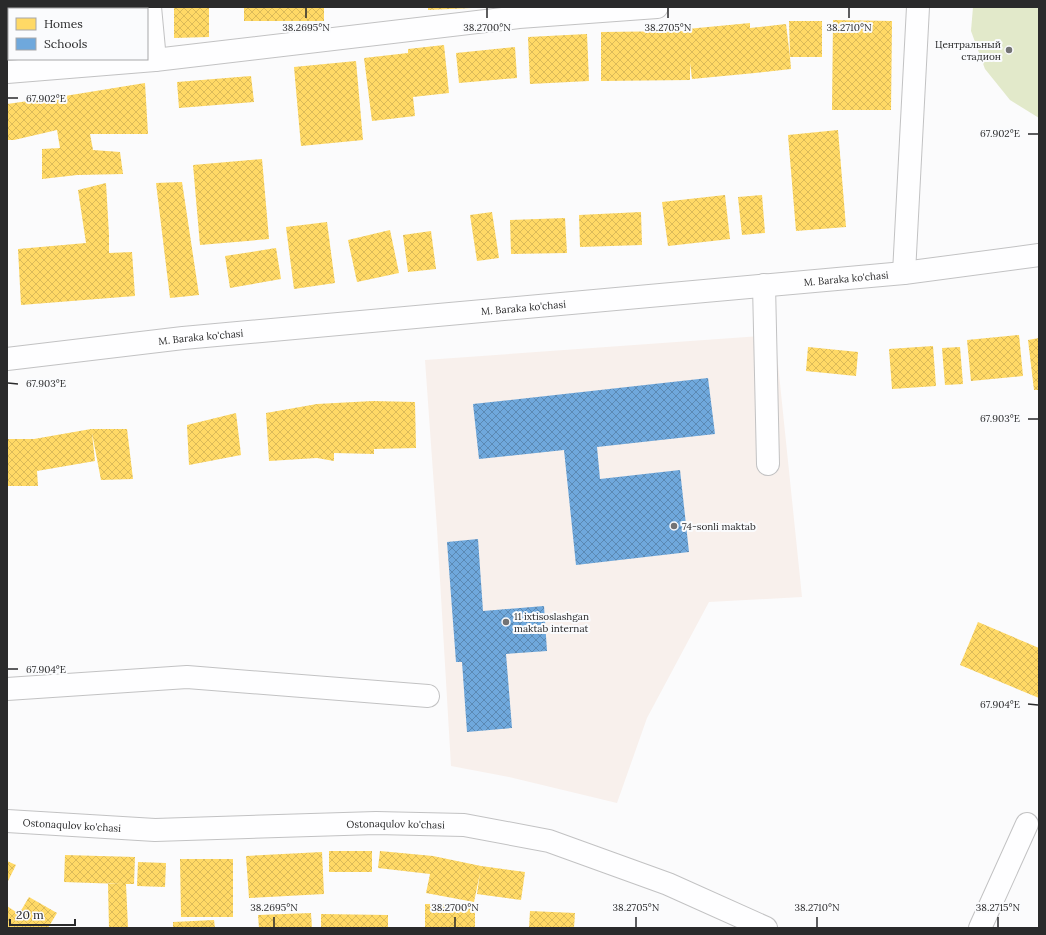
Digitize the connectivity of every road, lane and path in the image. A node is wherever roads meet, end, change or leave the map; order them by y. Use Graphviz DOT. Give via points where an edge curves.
graph roads {
  1 [pos="150,7"];
  2 [pos="657,7"];
  3 [pos="918,7"];
  4 [pos="155,60"];
  5 [pos="7,72"];
  6 [pos="1039,255"];
  7 [pos="904,273"];
  8 [pos="764,285"];
  9 [pos="7,359"];
  10 [pos="768,464"];
  11 [pos="7,689"];
  12 [pos="428,696"];
  13 [pos="7,821"];
  14 [pos="1028,824"];
  15 [pos="766,928"];
  16 [pos="980,928"];
  1 -- 4 [label="street"];
  2 -- 4 [label="street" via="518,17"];
  3 -- 7 [label="street"];
  4 -- 5 [label="street"];
  6 -- 7 [label="street, M. Baraka ko'chasi"];
  7 -- 8 [label="street, M. Baraka ko'chasi"];
  8 -- 9 [label="street, M. Baraka ko'chasi" via="191,337"];
  8 -- 10 [label="street"];
  11 -- 12 [label="street" via="187,677"];
  13 -- 15 [label="street, Ostonaqulov ko'chasi" via="155,830 376,823 464,825 549,841 668,884"];
  14 -- 16 [label="street"];
}
